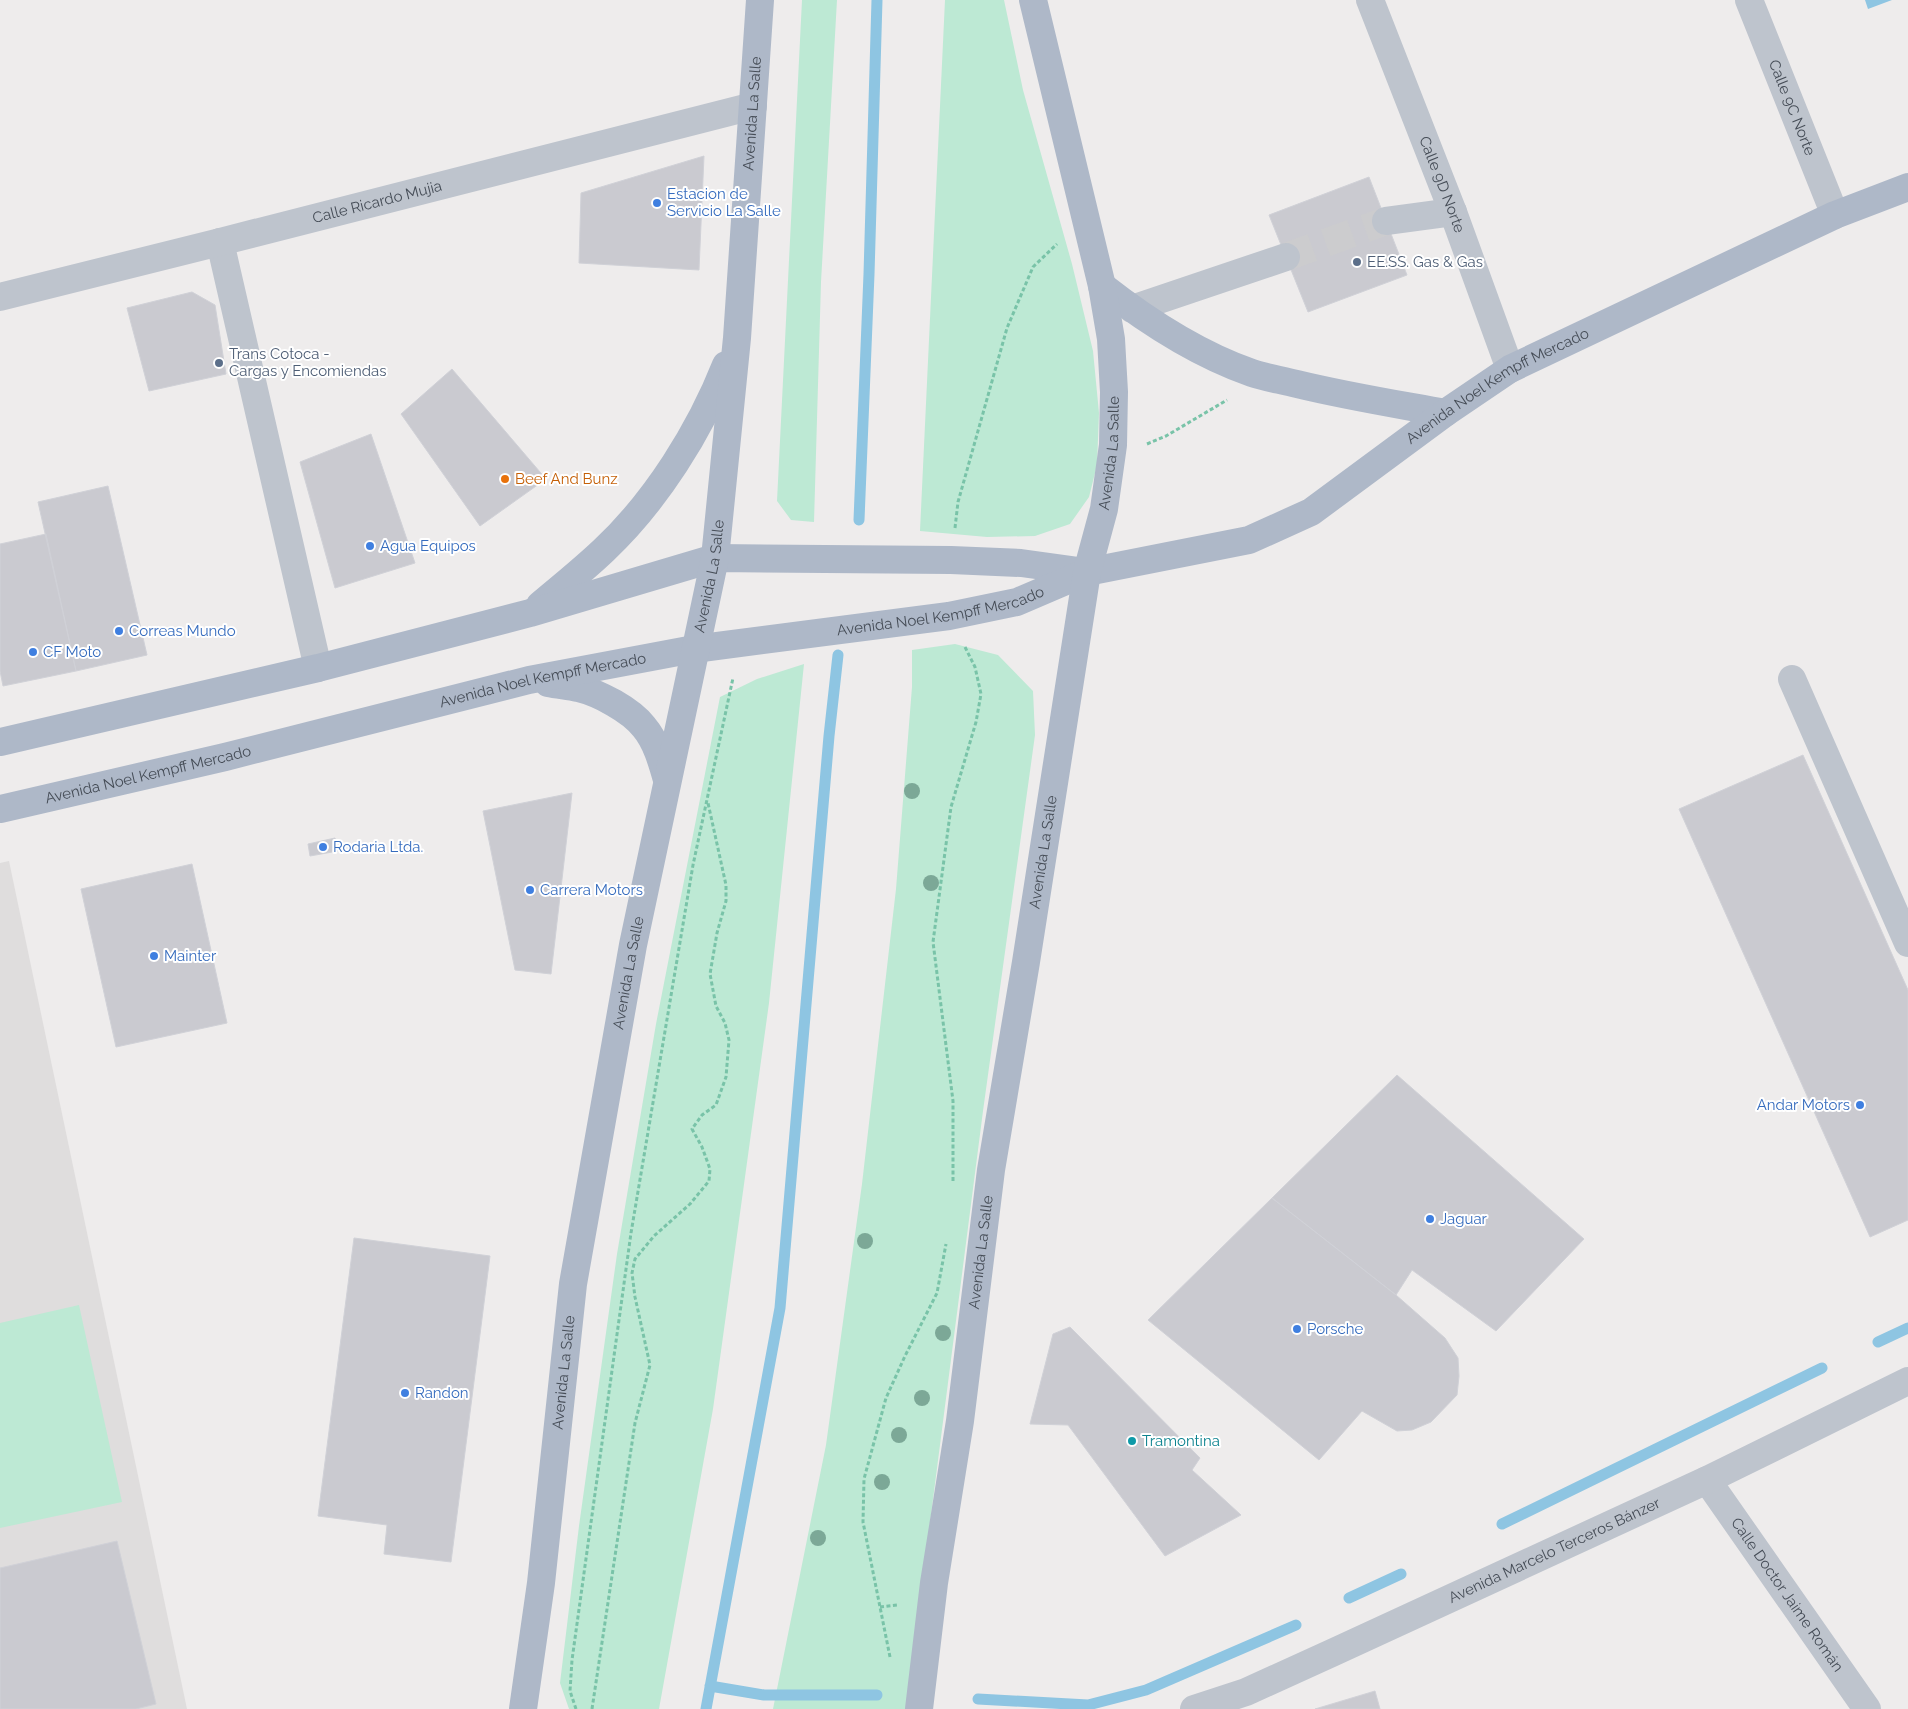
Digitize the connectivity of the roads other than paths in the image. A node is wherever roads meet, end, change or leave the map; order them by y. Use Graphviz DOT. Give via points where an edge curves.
graph roads {
  1 [pos="760,0"];
  2 [pos="1034,0"];
  3 [pos="1370,0"];
  4 [pos="1749,0"];
  5 [pos="754,106"];
  6 [pos="1908,187"];
  7 [pos="1453,212"];
  8 [pos="1835,216"];
  9 [pos="1386,221"];
  10 [pos="220,242"];
  11 [pos="1286,256"];
  12 [pos="1102,286"];
  13 [pos="0,297"];
  14 [pos="1132,309"];
  15 [pos="737,338"];
  16 [pos="1510,369"];
  17 [pos="1445,413"];
  18 [pos="715,558"];
  19 [pos="1087,572"];
  20 [pos="530,613"];
  21 [pos="694,649"];
  22 [pos="318,668"];
  23 [pos="1792,679"];
  24 [pos="529,680"];
  25 [pos="0,742"];
  26 [pos="667,780"];
  27 [pos="0,809"];
  28 [pos="1908,943"];
  29 [pos="1908,1381"];
  30 [pos="1707,1480"];
  31 [pos="923,1674"];
  32 [pos="1249,1701"];
  33 [pos="523,1709"];
  34 [pos="919,1709"];
  35 [pos="941,1709"];
  36 [pos="1194,1709"];
  37 [pos="1867,1709"];
  1 -- 5 [label="main road, Avenida La Salle"];
  2 -- 12 [label="main road, Avenida La Salle"];
  3 -- 7 [label="street, Calle 9D Norte"];
  4 -- 8 [label="street, Calle 9C Norte"];
  5 -- 10 [label="street, Calle Ricardo Mujia"];
  5 -- 15 [label="main road, Avenida La Salle"];
  6 -- 8 [label="main road, Avenida Noel Kempff Mercado"];
  7 -- 9 [label="street"];
  7 -- 16 [label="street, Calle 9D Norte"];
  8 -- 16 [label="main road, Avenida Noel Kempff Mercado"];
  10 -- 13 [label="street, Calle Ricardo Mujia"];
  10 -- 22 [label="street"];
  11 -- 14 [label="street"];
  12 -- 14 [label="main road"];
  12 -- 19 [label="main road, Avenida La Salle" via="1111,339 1113,445 1104,509"];
  14 -- 17 [label="main road" via="1170,335 1252,373 1334,393"];
  15 -- 18 [label="main road, Avenida La Salle"];
  15 -- 20 [label="main road" via="719,385 669,472 606,548"];
  16 -- 17 [label="main road, Avenida Noel Kempff Mercado"];
  17 -- 19 [label="main road, Avenida Noel Kempff Mercado" via="1311,512 1249,540"];
  18 -- 19 [label="main road, Avenida Noel Kempff Mercado" via="942,560 1020,563"];
  18 -- 20 [label="main road, Avenida Noel Kempff Mercado"];
  18 -- 21 [label="main road, Avenida La Salle"];
  19 -- 21 [label="main road, Avenida Noel Kempff Mercado" via="1017,602 944,617"];
  19 -- 31 [label="main road, Avenida La Salle" via="991,1170 960,1421"];
  20 -- 22 [label="main road, Avenida Noel Kempff Mercado"];
  21 -- 24 [label="main road, Avenida Noel Kempff Mercado"];
  21 -- 26 [label="main road, Avenida La Salle"];
  22 -- 25 [label="main road, Avenida Noel Kempff Mercado"];
  23 -- 28 [label="street"];
  24 -- 26 [label="main road" via="580,688 616,704 644,727 655,745"];
  24 -- 27 [label="main road, Avenida Noel Kempff Mercado" via="225,758"];
  26 -- 33 [label="main road, Avenida La Salle" via="632,945 574,1284 541,1583"];
  29 -- 30 [label="street, Avenida Marcelo Terceros Bánzer"];
  30 -- 32 [label="street, Avenida Marcelo Terceros Bánzer"];
  30 -- 37 [label="street, Calle Doctor Jaime Román"];
  31 -- 34 [label="main road, Avenida La Salle"];
  31 -- 35 [label="main road"];
  32 -- 36 [label="street, Avenida Marcelo Terceros Bánzer"];
}
